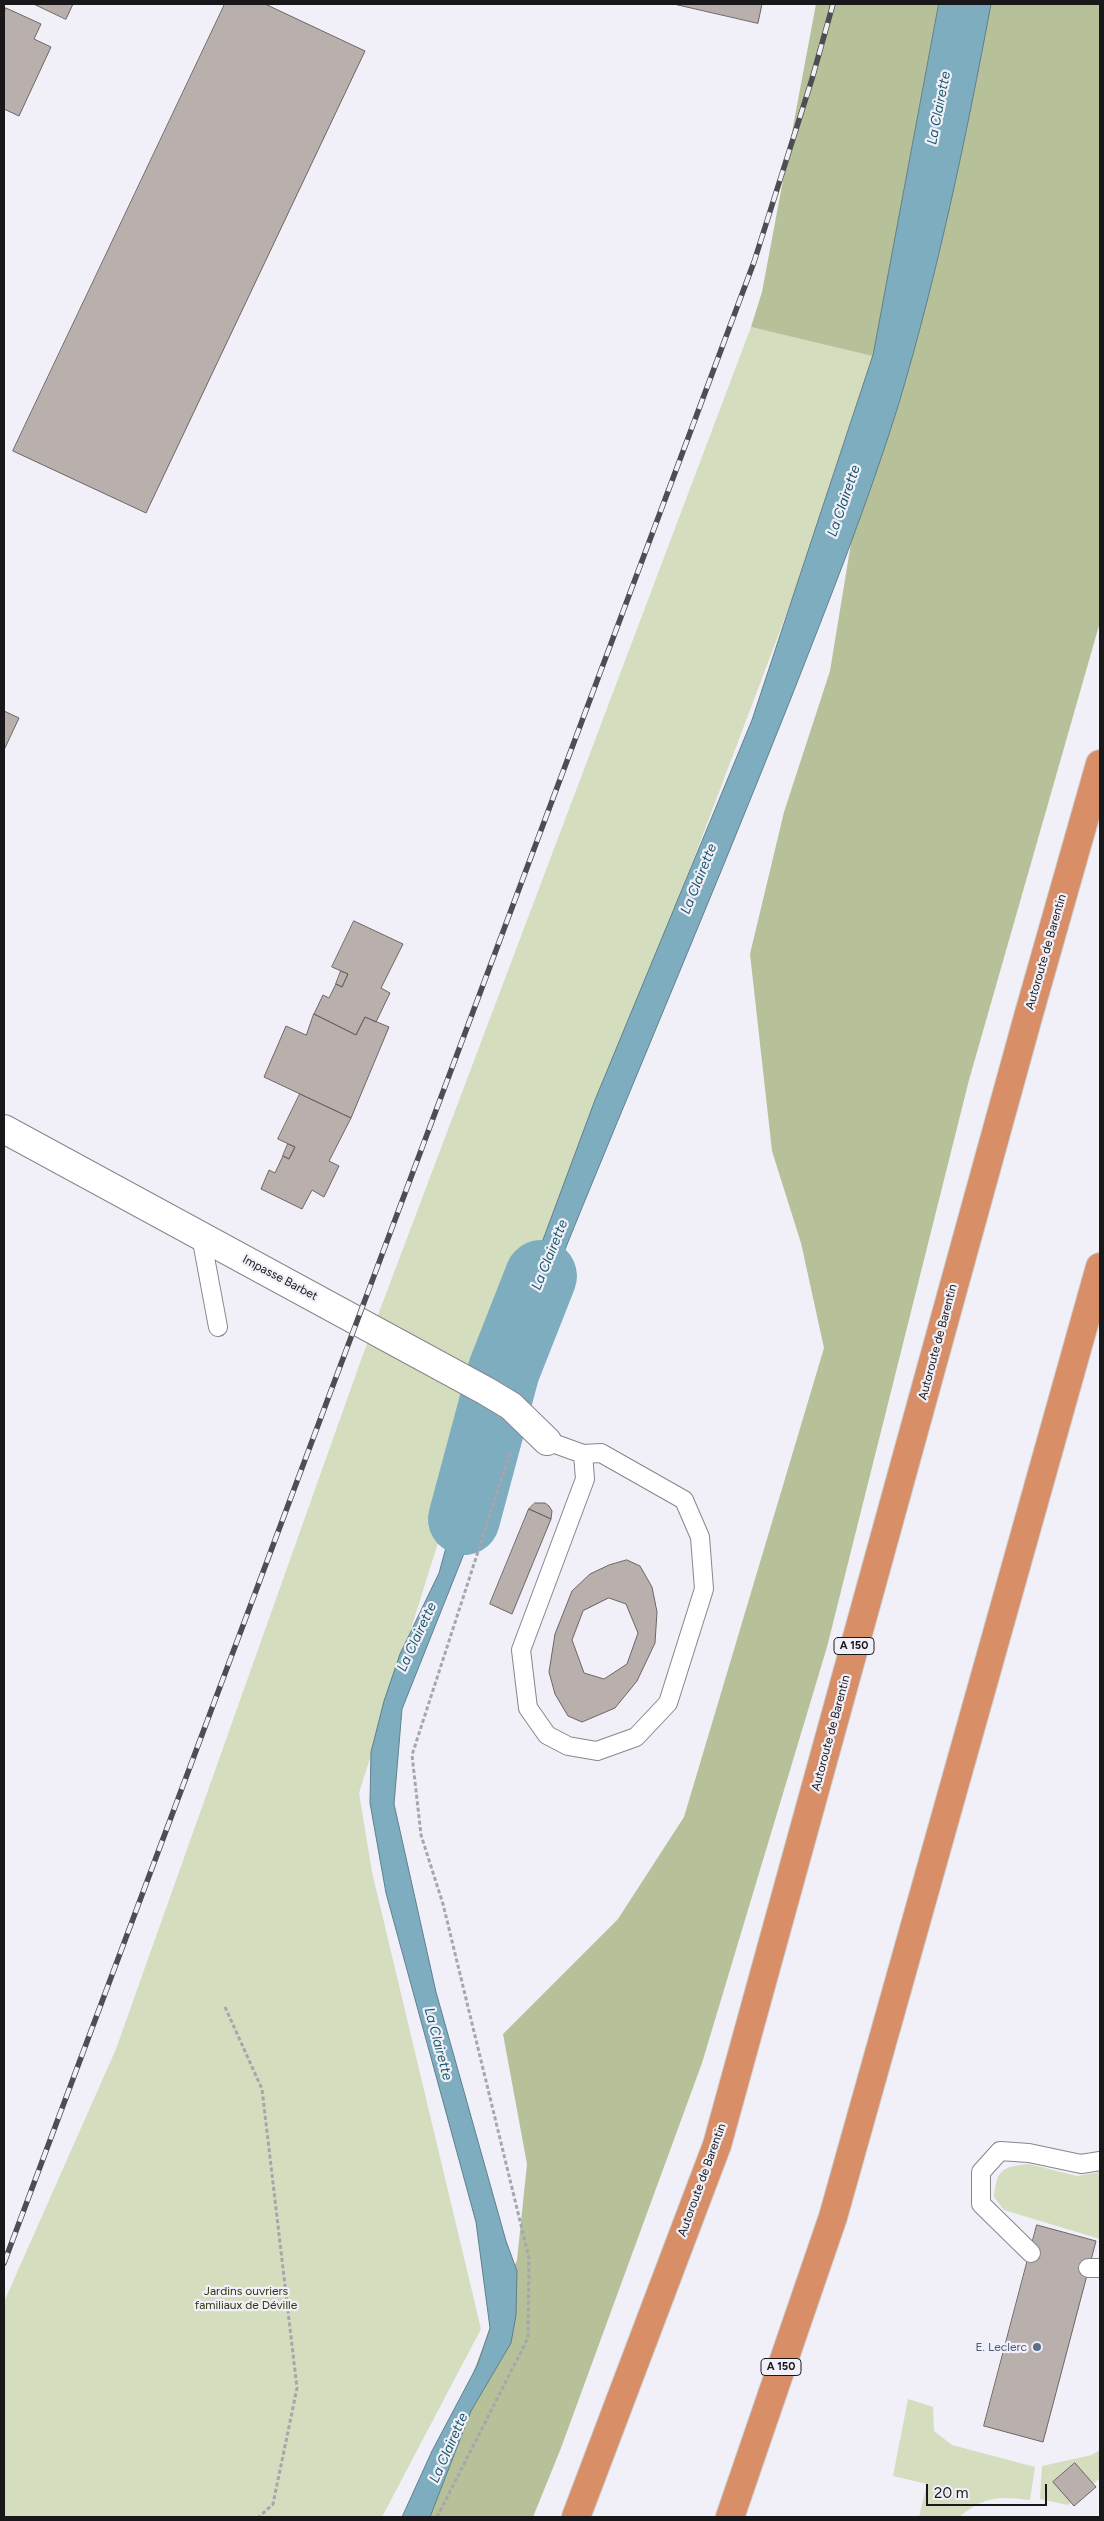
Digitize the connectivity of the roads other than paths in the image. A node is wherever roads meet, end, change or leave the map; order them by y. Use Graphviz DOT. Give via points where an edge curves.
graph roads {
  1 [pos="1100,764"];
  2 [pos="4,1129"];
  3 [pos="201,1236"];
  4 [pos="1100,1267"];
  5 [pos="218,1327"];
  6 [pos="548,1441"];
  7 [pos="583,1454"];
  8 [pos="1100,2161"];
  9 [pos="1031,2253"];
  10 [pos="576,2517"];
  11 [pos="730,2517"];
  1 -- 10 [label="highway, Autoroute de Barentin / A 150" via="717,2145"];
  2 -- 3 [label="street, Impasse Barbet"];
  3 -- 5 [label="lane"];
  3 -- 6 [label="street, Impasse Barbet" via="486,1390 516,1411"];
  4 -- 11 [label="highway, A 150" via="833,2217"];
  6 -- 7 [label="lane"];
  7 -- 7 [label="lane" via="586,1479 521,1650 528,1708 548,1735 568,1746 597,1751 636,1737 668,1704 704,1589 700,1536 684,1500 601,1453"];
  8 -- 9 [label="lane" via="1081,2164 1029,2153 1000,2151 981,2172 981,2204"];
}
